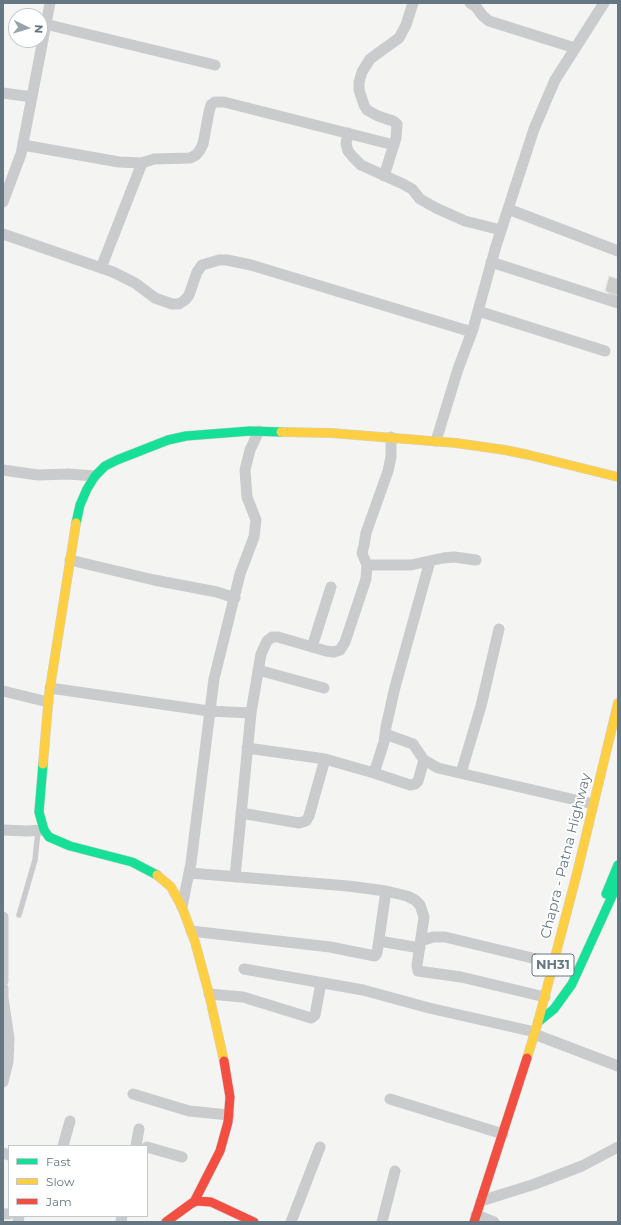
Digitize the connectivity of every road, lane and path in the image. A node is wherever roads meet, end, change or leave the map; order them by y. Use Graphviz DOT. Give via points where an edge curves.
graph roads {
  1 [pos="50,3"];
  2 [pos="413,3"];
  3 [pos="470,3"];
  4 [pos="604,3"];
  5 [pos="48,14"];
  6 [pos="48,24"];
  7 [pos="41,48"];
  8 [pos="575,48"];
  9 [pos="216,65"];
  10 [pos="3,93"];
  11 [pos="32,97"];
  12 [pos="348,133"];
  13 [pos="22,145"];
  14 [pos="394,145"];
  15 [pos="142,163"];
  16 [pos="384,176"];
  17 [pos="3,202"];
  18 [pos="508,209"];
  19 [pos="501,230"];
  20 [pos="3,234"];
  21 [pos="618,251"];
  22 [pos="491,262"];
  23 [pos="101,268"];
  24 [pos="618,303"];
  25 [pos="478,311"];
  26 [pos="472,332"];
  27 [pos="605,351"];
  28 [pos="259,432"];
  29 [pos="391,438"];
  30 [pos="436,441"];
  31 [pos="3,470"];
  32 [pos="95,476"];
  33 [pos="618,477"];
  34 [pos="70,560"];
  35 [pos="476,560"];
  36 [pos="430,561"];
  37 [pos="367,565"];
  38 [pos="331,587"];
  39 [pos="235,598"];
  40 [pos="499,630"];
  41 [pos="312,647"];
  42 [pos="258,670"];
  43 [pos="50,688"];
  44 [pos="324,688"];
  45 [pos="3,691"];
  46 [pos="48,702"];
  47 [pos="618,703"];
  48 [pos="209,711"];
  49 [pos="251,713"];
  50 [pos="385,734"];
  51 [pos="247,748"];
  52 [pos="325,759"];
  53 [pos="424,760"];
  54 [pos="374,773"];
  55 [pos="461,773"];
  56 [pos="593,804"];
  57 [pos="241,812"];
  58 [pos="3,830"];
  59 [pos="41,831"];
  60 [pos="618,865"];
  61 [pos="190,873"];
  62 [pos="234,877"];
  63 [pos="618,884"];
  64 [pos="386,891"];
  65 [pos="614,898"];
  66 [pos="182,907"];
  67 [pos="19,915"];
  68 [pos="3,917"];
  69 [pos="191,931"];
  70 [pos="593,940"];
  71 [pos="379,941"];
  72 [pos="420,945"];
  73 [pos="554,963"];
  74 [pos="244,969"];
  75 [pos="3,982"];
  76 [pos="320,983"];
  77 [pos="3,988"];
  78 [pos="209,994"];
  79 [pos="545,997"];
  80 [pos="536,1029"];
  81 [pos="618,1066"];
  82 [pos="3,1079"];
  83 [pos="133,1094"];
  84 [pos="390,1099"];
  85 [pos="229,1115"];
  86 [pos="70,1121"];
  87 [pos="139,1129"];
  88 [pos="503,1134"];
  89 [pos="63,1145"];
  90 [pos="141,1145"];
  91 [pos="320,1147"];
  92 [pos="618,1147"];
  93 [pos="148,1148"];
  94 [pos="182,1157"];
  95 [pos="395,1171"];
  96 [pos="481,1201"];
  97 [pos="194,1202"];
  98 [pos="475,1219"];
  99 [pos="166,1222"];
  100 [pos="254,1222"];
  101 [pos="291,1222"];
  102 [pos="382,1222"];
  103 [pos="494,1222"];
  1 -- 5 [label="street"];
  2 -- 14 [label="street" via="406,26 399,38 370,59 358,82 358,90 368,110 397,124"];
  3 -- 8 [label="street" via="489,20"];
  4 -- 8 [label="street"];
  6 -- 9 [label="street"];
  7 -- 11 [label="street"];
  8 -- 18 [label="street" via="546,101 528,145"];
  10 -- 11 [label="street"];
  11 -- 13 [label="street"];
  12 -- 14 [label="street"];
  12 -- 15 [label="street" via="219,101 212,105 203,144 196,155 190,158"];
  12 -- 16 [label="street" via="346,144 353,158 361,165"];
  13 -- 15 [label="street" via="119,162"];
  13 -- 17 [label="street"];
  14 -- 16 [label="street"];
  15 -- 23 [label="street"];
  16 -- 19 [label="street" via="412,189 420,199 441,210 465,221"];
  18 -- 19 [label="street"];
  18 -- 21 [label="street"];
  19 -- 22 [label="street"];
  20 -- 23 [label="street"];
  22 -- 24 [label="street"];
  22 -- 25 [label="street"];
  23 -- 26 [label="street" via="135,283 163,302 179,304 189,295 202,265 219,260 240,262"];
  25 -- 26 [label="street"];
  25 -- 27 [label="street"];
  26 -- 30 [label="street"];
  28 -- 29 [label="main road" via="306,432"];
  28 -- 32 [label="main road" via="208,434 168,440 117,460 105,466"];
  28 -- 39 [label="street" via="250,450 245,470 247,497 256,520 256,527 240,574"];
  29 -- 30 [label="main road"];
  29 -- 37 [label="street" via="388,471 362,553"];
  30 -- 33 [label="main road" via="505,450"];
  31 -- 32 [label="street" via="38,475"];
  32 -- 34 [label="main road" via="80,505"];
  34 -- 39 [label="street"];
  34 -- 43 [label="main road"];
  35 -- 36 [label="street" via="454,557"];
  36 -- 37 [label="street" via="411,566"];
  36 -- 50 [label="street" via="395,687"];
  37 -- 41 [label="street" via="366,579 340,650 334,652"];
  38 -- 41 [label="street"];
  39 -- 48 [label="street" via="214,679"];
  40 -- 55 [label="street"];
  41 -- 42 [label="street" via="272,637 264,646"];
  42 -- 44 [label="street"];
  42 -- 49 [label="street"];
  43 -- 46 [label="main road"];
  43 -- 48 [label="street"];
  45 -- 46 [label="street"];
  46 -- 59 [label="main road" via="40,802"];
  47 -- 56 [label="main road, Chapra - Patna Highway / NH31"];
  48 -- 49 [label="street"];
  48 -- 61 [label="street"];
  49 -- 51 [label="street"];
  50 -- 53 [label="street" via="413,744"];
  50 -- 54 [label="street"];
  51 -- 52 [label="street"];
  51 -- 57 [label="street"];
  52 -- 54 [label="street"];
  52 -- 57 [label="street" via="306,821"];
  53 -- 54 [label="street" via="415,784 400,783"];
  53 -- 55 [label="street" via="438,768"];
  55 -- 56 [label="street"];
  56 -- 73 [label="main road, Chapra - Patna Highway / NH31"];
  57 -- 62 [label="street"];
  58 -- 59 [label="street"];
  59 -- 66 [label="main road" via="70,846 146,868 171,887"];
  59 -- 67 [label="lane"];
  60 -- 70 [label="main road" via="604,897"];
  61 -- 62 [label="street"];
  61 -- 66 [label="street"];
  62 -- 64 [label="street"];
  63 -- 65 [label="main road"];
  64 -- 71 [label="street"];
  64 -- 72 [label="street" via="407,896 420,905 424,916"];
  65 -- 70 [label="main road"];
  66 -- 69 [label="main road"];
  68 -- 75 [label="street"];
  69 -- 71 [label="street" via="330,947 374,956 377,954"];
  69 -- 78 [label="main road"];
  70 -- 80 [label="main road" via="572,984"];
  71 -- 72 [label="street"];
  72 -- 73 [label="street" via="433,937 444,937"];
  72 -- 79 [label="street" via="416,968 419,972 461,977"];
  73 -- 79 [label="main road, Chapra - Patna Highway / NH31"];
  74 -- 76 [label="street"];
  76 -- 78 [label="street" via="315,1015 311,1018 243,997"];
  76 -- 80 [label="street" via="363,990 429,1008"];
  77 -- 82 [label="street" via="9,1038 8,1062"];
  78 -- 85 [label="main road" via="226,1069 230,1097"];
  79 -- 80 [label="main road, Chapra - Patna Highway / NH31"];
  80 -- 81 [label="street"];
  80 -- 88 [label="main road, Chapra - Patna Highway / NH31"];
  83 -- 85 [label="street" via="184,1110"];
  84 -- 88 [label="street"];
  85 -- 97 [label="main road" via="220,1151"];
  86 -- 89 [label="street"];
  87 -- 90 [label="street"];
  88 -- 96 [label="main road, Chapra - Patna Highway / NH31"];
  91 -- 101 [label="street"];
  92 -- 96 [label="street" via="582,1166"];
  93 -- 94 [label="street"];
  95 -- 102 [label="street"];
  96 -- 98 [label="main road, Chapra - Patna Highway / NH31"];
  97 -- 99 [label="main road"];
  97 -- 100 [label="main road" via="211,1202"];
  98 -- 103 [label="street"];
}
